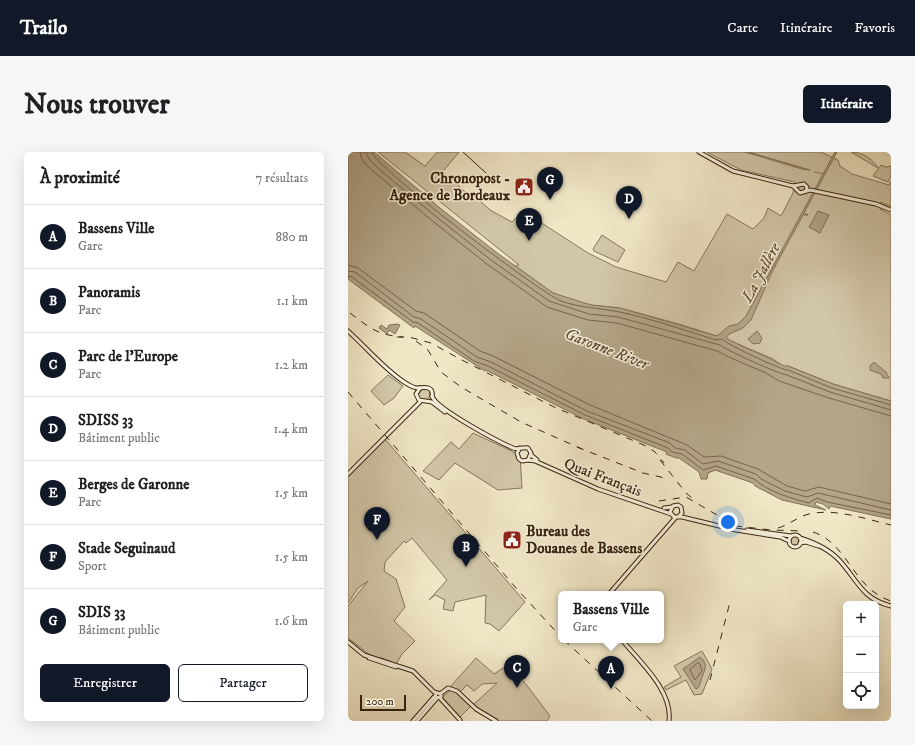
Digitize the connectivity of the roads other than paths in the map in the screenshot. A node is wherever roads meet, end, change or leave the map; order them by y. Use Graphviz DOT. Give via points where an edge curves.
graph roads {
  1 [pos="699,152"];
  2 [pos="797,187"];
  3 [pos="807,187"];
  4 [pos="813,191"];
  5 [pos="806,192"];
  6 [pos="891,210"];
  7 [pos="348,331"];
  8 [pos="409,385"];
  9 [pos="420,388"];
  10 [pos="416,395"];
  11 [pos="432,396"];
  12 [pos="420,401"];
  13 [pos="428,401"];
  14 [pos="520,448"];
  15 [pos="517,454"];
  16 [pos="531,455"];
  17 [pos="528,460"];
  18 [pos="348,473"];
  19 [pos="672,507"];
  20 [pos="682,511"];
  21 [pos="671,515"];
  22 [pos="677,517"];
  23 [pos="670,523"];
  24 [pos="791,536"];
  25 [pos="800,540"];
  26 [pos="789,541"];
  27 [pos="612,591"];
  28 [pos="891,606"];
  29 [pos="348,641"];
  30 [pos="624,643"];
  31 [pos="438,696"];
  32 [pos="460,720"];
  33 [pos="413,721"];
  34 [pos="417,721"];
  35 [pos="496,721"];
  36 [pos="669,721"];
  1 -- 2 [label="main road" via="734,171"];
  2 -- 3 [label="main road" via="803,183"];
  2 -- 5 [label="main road" via="800,193"];
  3 -- 4 [label="main road"];
  3 -- 5 [label="main road"];
  4 -- 5 [label="main road"];
  4 -- 6 [label="main road"];
  7 -- 8 [label="main road" via="396,377"];
  8 -- 9 [label="main road"];
  8 -- 10 [label="main road"];
  9 -- 10 [label="main road"];
  9 -- 11 [label="main road" via="429,388"];
  10 -- 12 [label="main road"];
  10 -- 18 [label="main road" via="414,403"];
  11 -- 13 [label="main road"];
  11 -- 14 [label="main road" via="445,410 514,448"];
  12 -- 13 [label="main road"];
  12 -- 18 [label="main road"];
  13 -- 15 [label="main road"];
  14 -- 15 [label="main road"];
  14 -- 16 [label="main road" via="528,448"];
  15 -- 17 [label="main road" via="520,460"];
  16 -- 17 [label="main road"];
  16 -- 19 [label="main road, Quai Français" via="600,487 658,507"];
  17 -- 21 [label="main road, Quai Français"];
  19 -- 20 [label="main road, Quai Français" via="678,505"];
  19 -- 21 [label="main road"];
  20 -- 22 [label="main road"];
  20 -- 24 [label="main road" via="686,516 729,527"];
  21 -- 22 [label="main road, Quai Français"];
  21 -- 23 [label="main road"];
  22 -- 23 [label="main road"];
  22 -- 26 [label="main road, Quai Français" via="780,537"];
  23 -- 27 [label="main road"];
  24 -- 25 [label="main road" via="796,535"];
  24 -- 26 [label="main road"];
  25 -- 26 [label="main road" via="794,547"];
  25 -- 28 [label="main road" via="815,542 829,552 840,561 864,591 879,602"];
  29 -- 31 [label="main road" via="368,656 414,671"];
  30 -- 36 [label="main road" via="664,693 669,704"];
  31 -- 32 [label="main road"];
  31 -- 33 [label="main road"];
  31 -- 34 [label="main road"];
  31 -- 35 [label="main road" via="450,689 457,691 475,708"];
}
